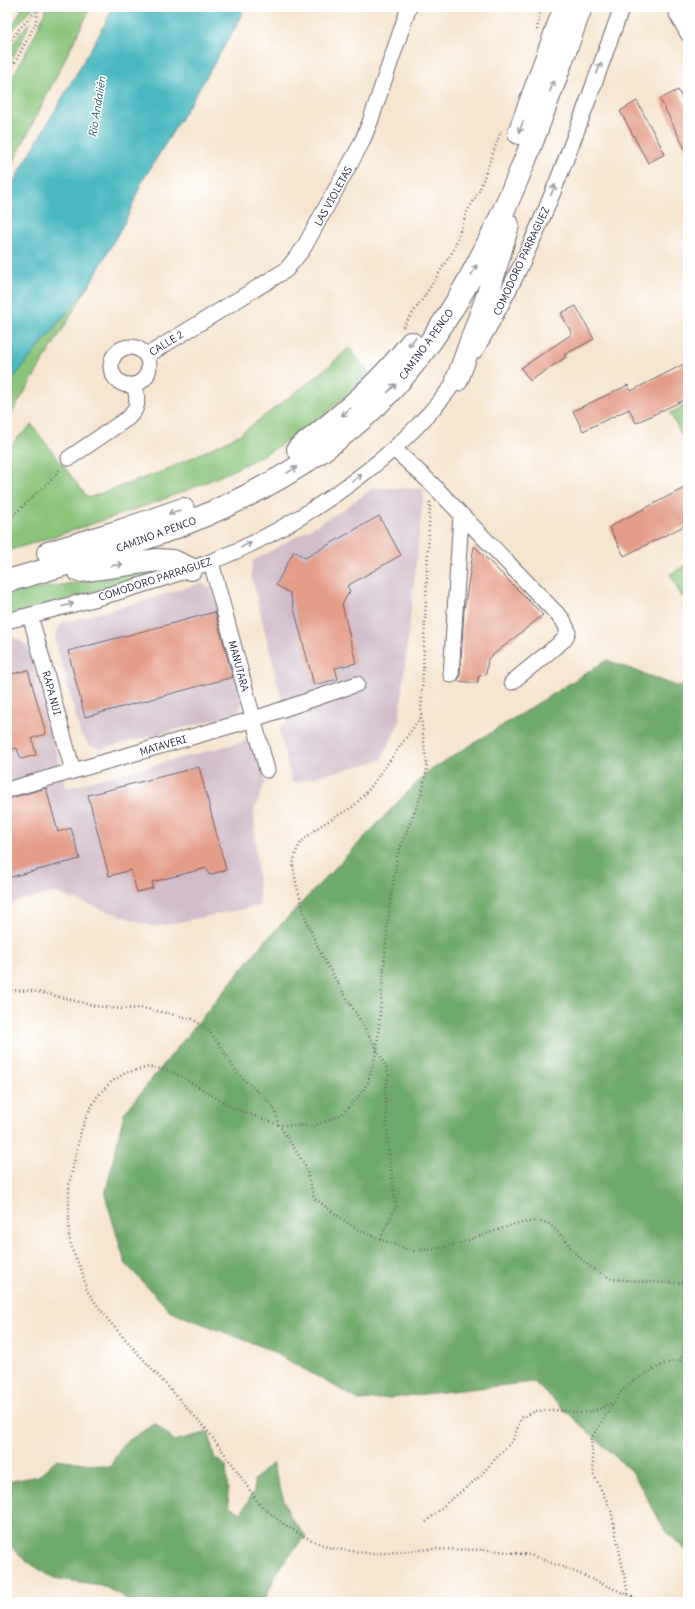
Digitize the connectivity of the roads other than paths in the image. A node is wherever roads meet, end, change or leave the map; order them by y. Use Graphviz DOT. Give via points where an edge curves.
graph roads {
  1 [pos="409,7"];
  2 [pos="549,7"];
  3 [pos="564,7"];
  4 [pos="581,7"];
  5 [pos="622,7"];
  6 [pos="680,7"];
  7 [pos="688,34"];
  8 [pos="534,90"];
  9 [pos="524,162"];
  10 [pos="186,330"];
  11 [pos="147,362"];
  12 [pos="456,380"];
  13 [pos="135,384"];
  14 [pos="394,449"];
  15 [pos="69,458"];
  16 [pos="462,516"];
  17 [pos="201,565"];
  18 [pos="8,576"];
  19 [pos="30,615"];
  20 [pos="7,621"];
  21 [pos="452,675"];
  22 [pos="512,682"];
  23 [pos="357,684"];
  24 [pos="254,719"];
  25 [pos="267,770"];
  26 [pos="73,771"];
  27 [pos="7,790"];
  1 -- 10 [label="street, LAS VIOLETAS" via="361,144 303,249 286,270"];
  2 -- 8 [label="highway"];
  3 -- 8 [label="highway, CAMINO A PENCO"];
  9 -- 4 [label="highway, CAMINO A PENCO, one-way"];
  12 -- 5 [label="street, COMODORO PARRAGUEZ, one-way" via="505,300 536,232"];
  6 -- 7 [label="street" via="677,14"];
  8 -- 18 [label="highway, CAMINO A PENCO, one-way" via="493,197 454,278 422,329 403,353 384,375 340,416 311,440 267,469 214,496"];
  9 -- 12 [label="highway" via="497,264"];
  18 -- 9 [label="highway, CAMINO A PENCO, one-way" via="135,543 208,515 274,481 336,440 398,382 433,337 480,261"];
  10 -- 11 [label="street, CALLE 2"];
  11 -- 13 [label="street" via="146,377"];
  11 -- 13 [label="street" via="138,349 131,348 123,349 114,358 112,372 116,379 128,385"];
  12 -- 14 [label="street, COMODORO PARRAGUEZ" via="430,413"];
  13 -- 15 [label="street" via="138,404 134,412"];
  14 -- 16 [label="street"];
  17 -- 14 [label="street, COMODORO PARRAGUEZ, one-way" via="253,542 307,513 342,490"];
  16 -- 21 [label="street"];
  16 -- 22 [label="street" via="563,620 568,631 565,639"];
  18 -- 17 [label="highway, one-way" via="158,560"];
  19 -- 17 [label="street, COMODORO PARRAGUEZ, one-way" via="135,588"];
  17 -- 24 [label="street, MANUTARA"];
  19 -- 20 [label="street, COMODORO PARRAGUEZ"];
  19 -- 26 [label="street, RAPA NUI"];
  23 -- 24 [label="street, MATAVERI"];
  24 -- 25 [label="street, MANUTARA"];
  24 -- 26 [label="street, MATAVERI"];
  26 -- 27 [label="street, MATAVERI"];
}
